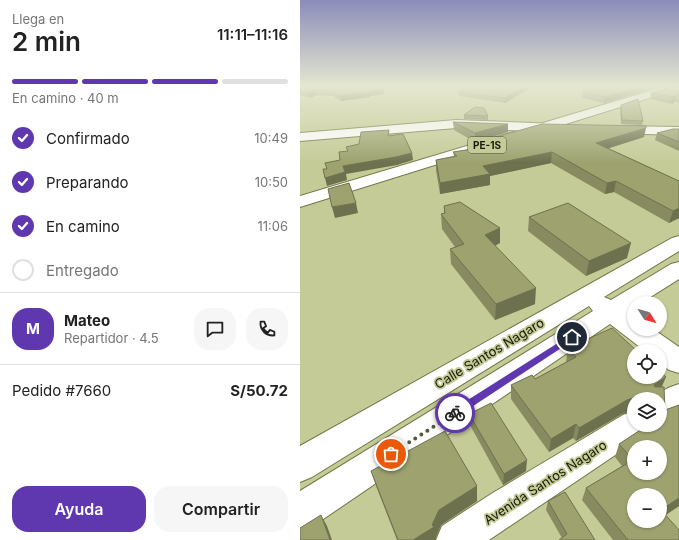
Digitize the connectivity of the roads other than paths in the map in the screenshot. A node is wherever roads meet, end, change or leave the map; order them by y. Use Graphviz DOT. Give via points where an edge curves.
graph roads {
  1 [pos="593,112"];
  2 [pos="543,128"];
  3 [pos="581,129"];
  4 [pos="603,129"];
  5 [pos="679,131"];
  6 [pos="300,138"];
  7 [pos="300,202"];
  8 [pos="679,242"];
  9 [pos="679,269"];
  10 [pos="588,295"];
  11 [pos="611,311"];
  12 [pos="627,324"];
  13 [pos="644,336"];
  14 [pos="679,362"];
  15 [pos="679,397"];
  16 [pos="667,405"];
  17 [pos="627,429"];
  18 [pos="300,465"];
  19 [pos="300,513"];
  20 [pos="456,540"];
  1 -- 2 [label="main road, PE-1S"];
  2 -- 3 [label="main road"];
  2 -- 6 [label="main road" via="456,124"];
  2 -- 7 [label="main road, PE-1S"];
  4 -- 5 [label="main road"];
  8 -- 10 [label="main road, Calle Santos Nagaro"];
  9 -- 11 [label="main road"];
  10 -- 11 [label="main road"];
  10 -- 18 [label="main road, Calle Santos Nagaro"];
  11 -- 12 [label="main road"];
  11 -- 19 [label="main road"];
  13 -- 14 [label="main road"];
  15 -- 16 [label="main road"];
  17 -- 20 [label="main road, Avenida Santos Nagaro"];
}
